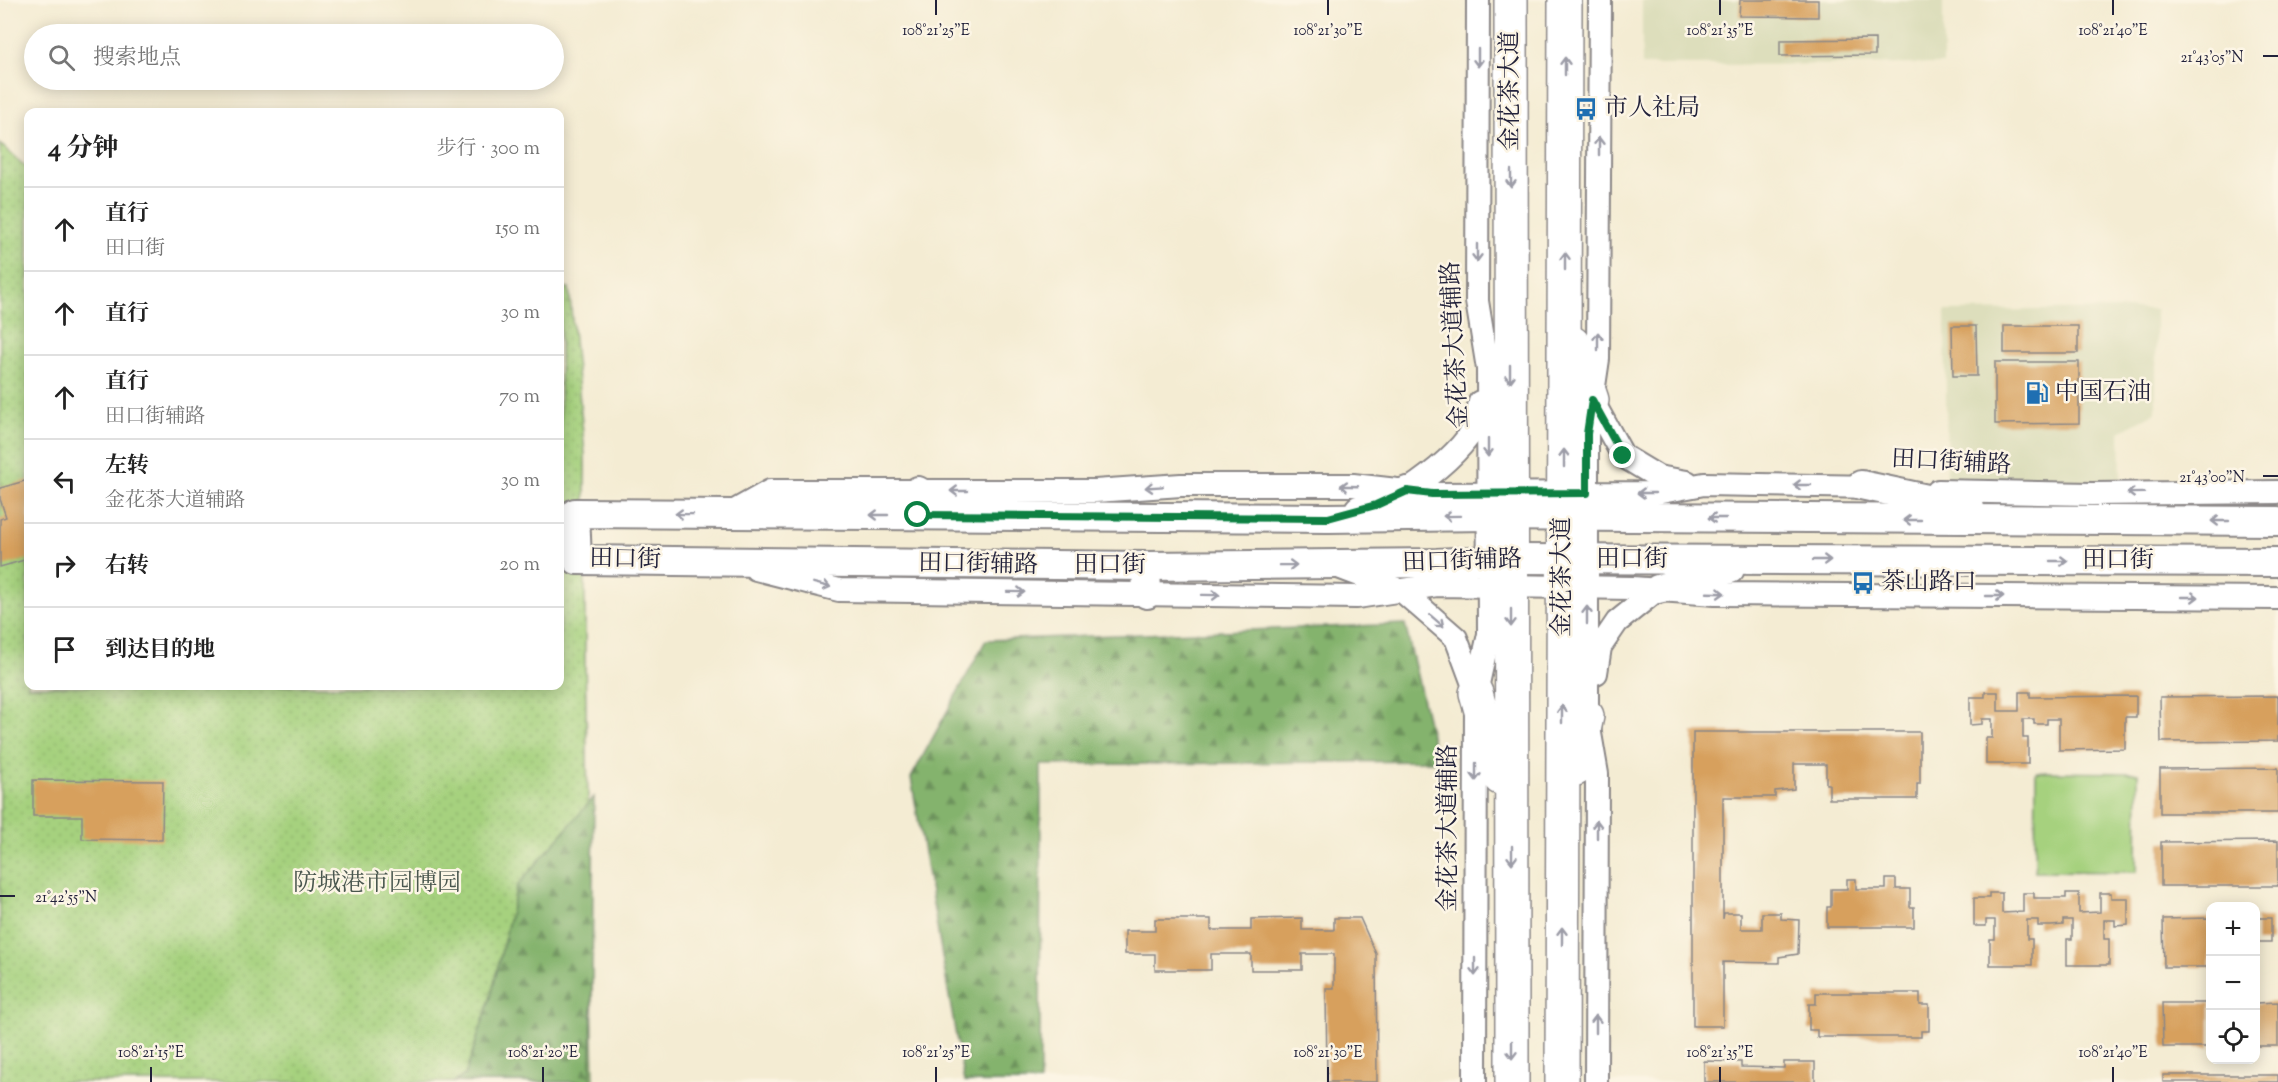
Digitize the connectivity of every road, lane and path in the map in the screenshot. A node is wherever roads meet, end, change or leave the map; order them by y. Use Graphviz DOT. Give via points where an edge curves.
graph roads {
  1 [pos="1478,0"];
  2 [pos="1511,0"];
  3 [pos="1565,0"];
  4 [pos="1600,0"];
  5 [pos="1565,319"];
  6 [pos="1488,369"];
  7 [pos="1592,400"];
  8 [pos="1704,484"];
  9 [pos="1861,485"];
  10 [pos="1407,491"];
  11 [pos="2278,492"];
  12 [pos="918,503"];
  13 [pos="1499,505"];
  14 [pos="1575,505"];
  15 [pos="1328,518"];
  16 [pos="2034,520"];
  17 [pos="2278,521"];
  18 [pos="1764,560"];
  19 [pos="2278,561"];
  20 [pos="724,562"];
  21 [pos="1331,564"];
  22 [pos="1146,566"];
  23 [pos="1500,573"];
  24 [pos="1575,573"];
  25 [pos="1658,589"];
  26 [pos="1402,591"];
  27 [pos="1147,594"];
  28 [pos="2278,598"];
  29 [pos="1476,693"];
  30 [pos="1587,716"];
  31 [pos="1512,821"];
  32 [pos="1562,836"];
  33 [pos="1475,1082"];
  34 [pos="1512,1082"];
  35 [pos="1562,1082"];
  36 [pos="1596,1082"];
  1 -- 6 [label="street, 金花茶大道辅路, one-way" via="1477,301"];
  2 -- 13 [label="highway, 金花茶大道, one-way"];
  5 -- 3 [label="highway, 金花茶大道, one-way"];
  7 -- 4 [label="street, one-way" via="1598,359"];
  5 -- 7 [label="highway"];
  14 -- 5 [label="highway, 金花茶大道, one-way"];
  6 -- 10 [label="street" via="1474,428 1452,455"];
  6 -- 13 [label="street, 金花茶大道辅路, one-way"];
  7 -- 8 [label="street" via="1623,456 1658,477"];
  7 -- 14 [label="street"];
  9 -- 8 [label="street, 田口街辅路, one-way"];
  8 -- 14 [label="street, 田口街辅路, one-way"];
  11 -- 9 [label="street, 田口街辅路, one-way" via="1955,493"];
  9 -- 16 [label="main road"];
  10 -- 12 [label="street, one-way" via="1353,485 1181,485"];
  10 -- 13 [label="street"];
  10 -- 15 [label="main road" via="1376,505"];
  12 -- 15 [label="main road, 田口街"];
  12 -- 20 [label="main road, 田口街, one-way" via="729,514 575,513 577,560"];
  13 -- 14 [label="main road, 田口街"];
  13 -- 15 [label="main road, 田口街, one-way"];
  13 -- 23 [label="highway, 金花茶大道"];
  16 -- 14 [label="main road, 田口街, one-way"];
  14 -- 24 [label="highway, 金花茶大道"];
  17 -- 16 [label="main road, 田口街, one-way"];
  18 -- 19 [label="main road, 田口街, one-way"];
  18 -- 24 [label="main road, 田口街"];
  18 -- 25 [label="main road"];
  20 -- 22 [label="main road, 田口街"];
  20 -- 27 [label="street, 田口街辅路, one-way" via="839,590"];
  22 -- 21 [label="main road, 田口街, one-way"];
  21 -- 23 [label="main road, 田口街" via="1437,563"];
  21 -- 26 [label="street"];
  22 -- 27 [label="main road"];
  23 -- 24 [label="main road, 田口街"];
  23 -- 26 [label="street, 田口街辅路"];
  23 -- 29 [label="street, 金花茶大道辅路"];
  23 -- 31 [label="highway, 金花茶大道, one-way"];
  24 -- 25 [label="street"];
  30 -- 24 [label="street, one-way"];
  32 -- 24 [label="highway, 金花茶大道, one-way"];
  25 -- 28 [label="street, one-way" via="1715,594"];
  25 -- 30 [label="street" via="1617,622 1600,647"];
  27 -- 26 [label="street, 田口街辅路, one-way" via="1357,597"];
  26 -- 29 [label="street, one-way" via="1456,638"];
  29 -- 31 [label="highway"];
  29 -- 33 [label="street, 金花茶大道辅路, one-way"];
  30 -- 32 [label="highway"];
  36 -- 30 [label="street, one-way" via="1597,774"];
  31 -- 34 [label="highway, 金花茶大道, one-way"];
  35 -- 32 [label="highway, 金花茶大道, one-way"];
}
